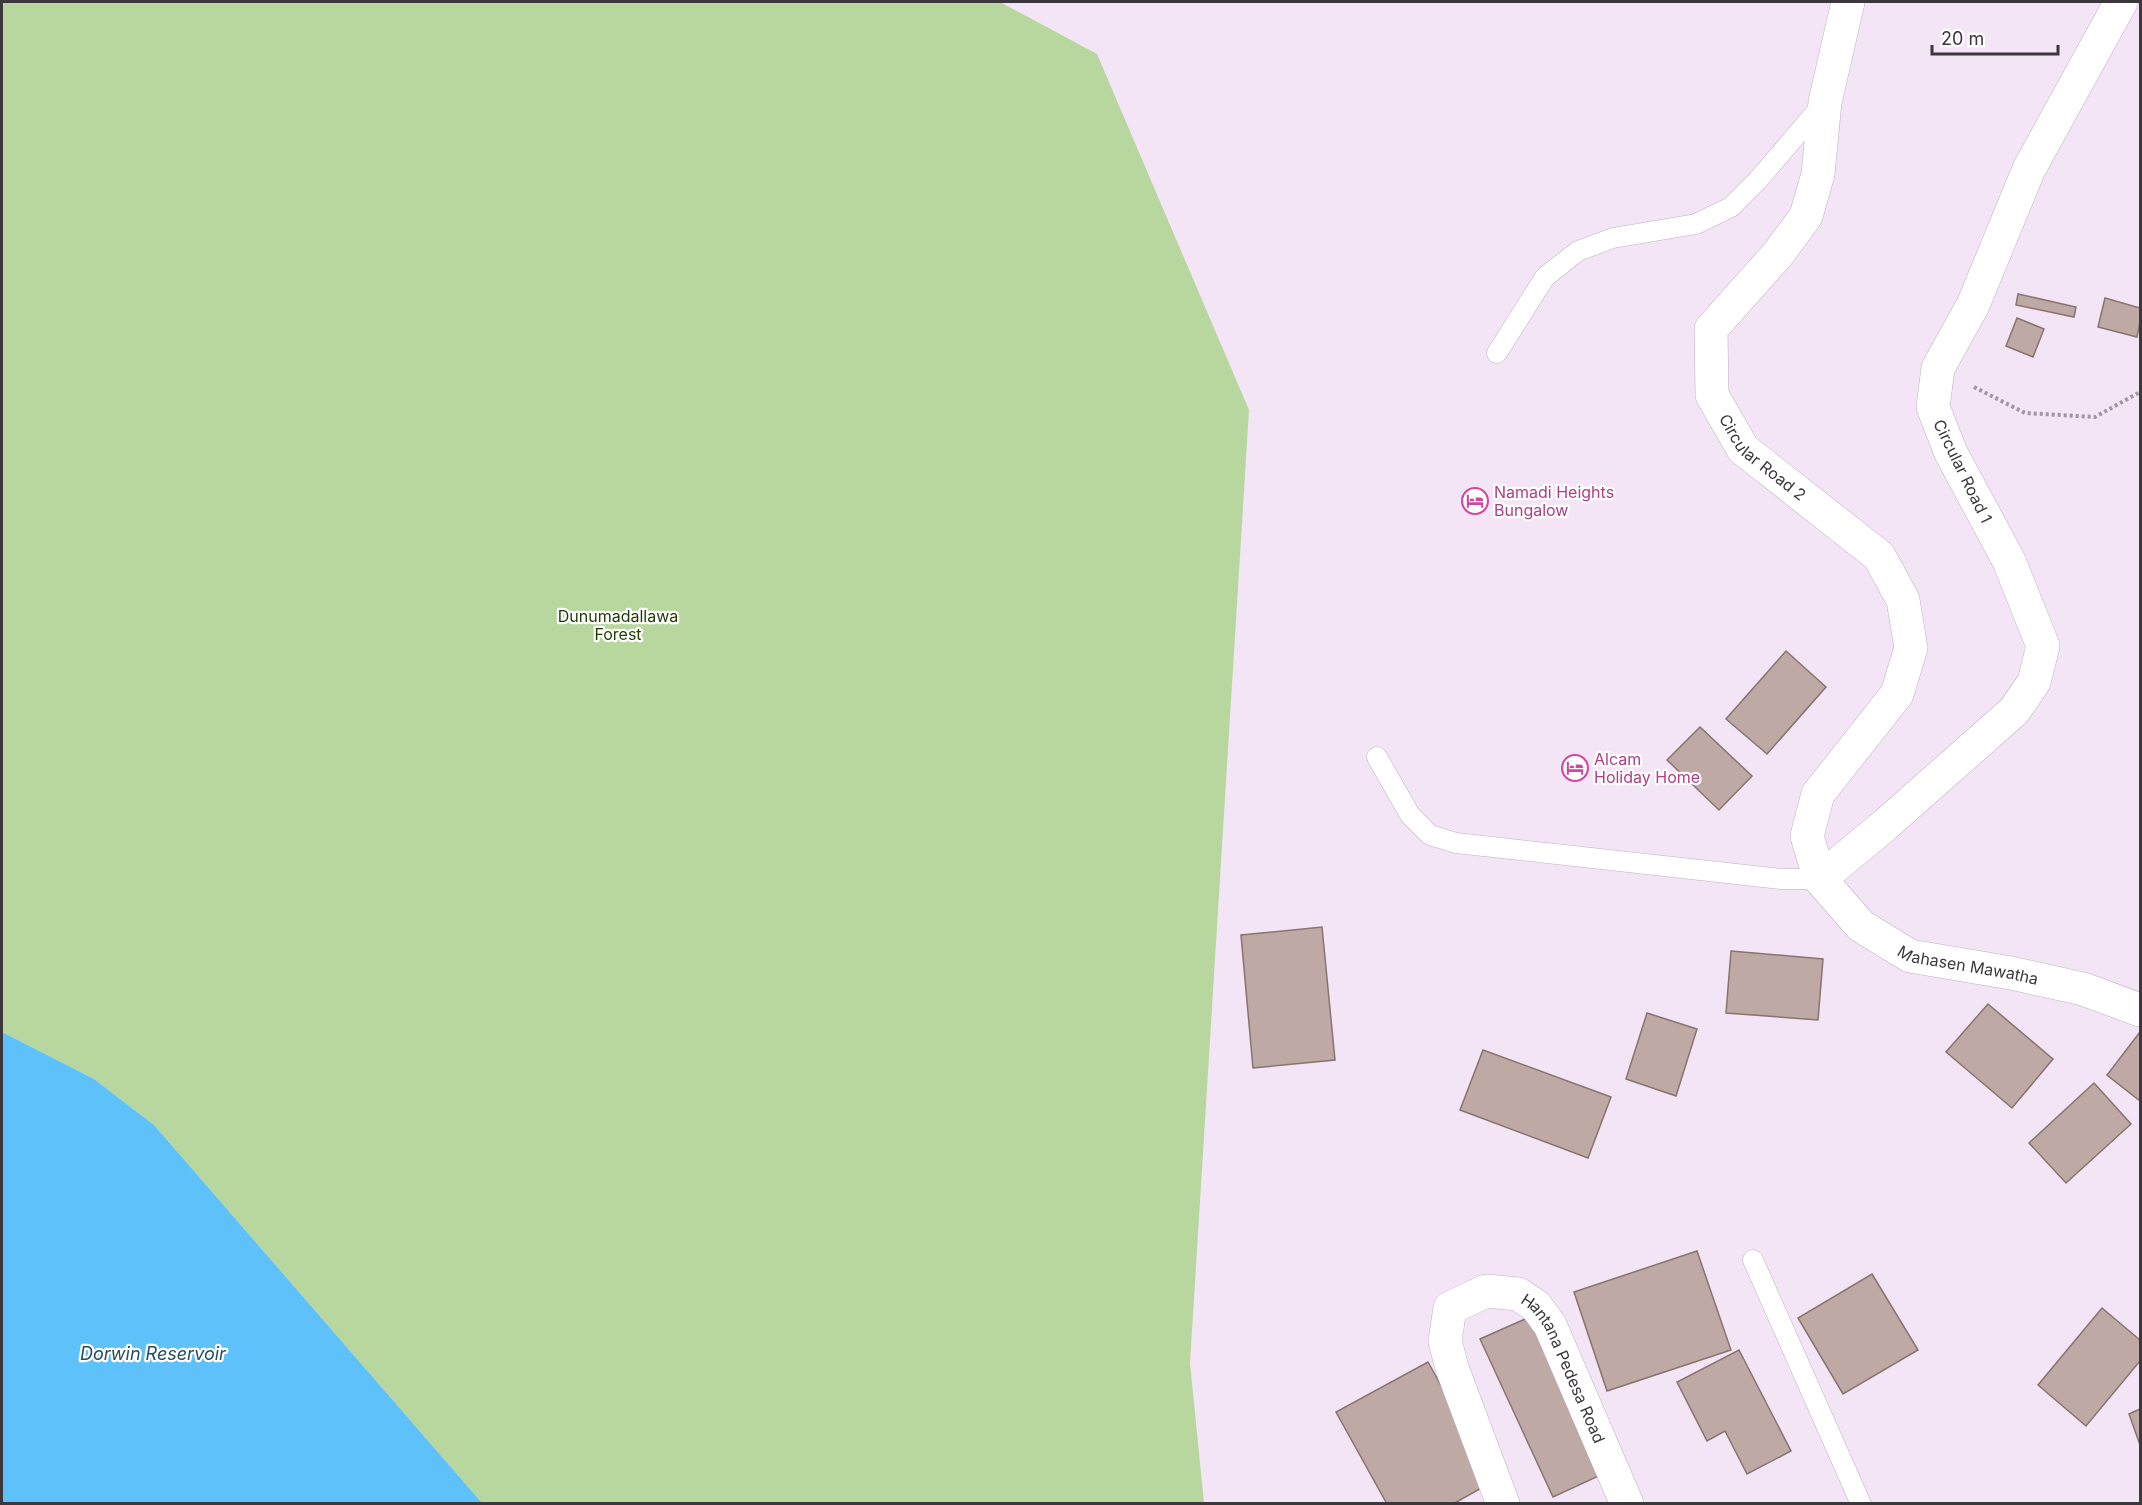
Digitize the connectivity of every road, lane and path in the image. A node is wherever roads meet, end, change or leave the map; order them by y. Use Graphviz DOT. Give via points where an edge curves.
graph roads {
  1 [pos="1848,2"];
  2 [pos="2121,2"];
  3 [pos="1825,102"];
  4 [pos="1497,353"];
  5 [pos="1938,368"];
  6 [pos="2140,392"];
  7 [pos="1377,758"];
  8 [pos="1820,879"];
  9 [pos="2140,1010"];
  10 [pos="1753,1260"];
  11 [pos="1503,1503"];
  12 [pos="1627,1503"];
  13 [pos="1861,1503"];
  1 -- 3 [label="street, Circular Road 2"];
  2 -- 5 [label="street, Circular Road 1" via="2029,169 1973,305"];
  3 -- 4 [label="lane" via="1731,207 1696,224 1612,238 1578,251 1545,277"];
  3 -- 8 [label="street, Circular Road 2" via="1818,174 1806,216 1778,254 1711,329 1713,394 1743,449 1879,556 1903,600 1911,648 1897,694 1818,794 1807,836"];
  5 -- 6 [label="path" via="2025,413 2095,417"];
  5 -- 8 [label="street, Circular Road 1" via="1933,407 1951,453 2009,561 2043,646 2034,682 2014,711"];
  7 -- 8 [label="lane" via="1410,815 1430,835 1456,843 1781,879"];
  8 -- 9 [label="street, Mahasen Mawatha" via="1861,926 1910,956 2083,989"];
  10 -- 13 [label="lane"];
  11 -- 12 [label="street, Hantana Pedesa Road" via="1445,1341 1450,1308 1486,1291 1518,1294 1536,1306 1550,1324"];
}
